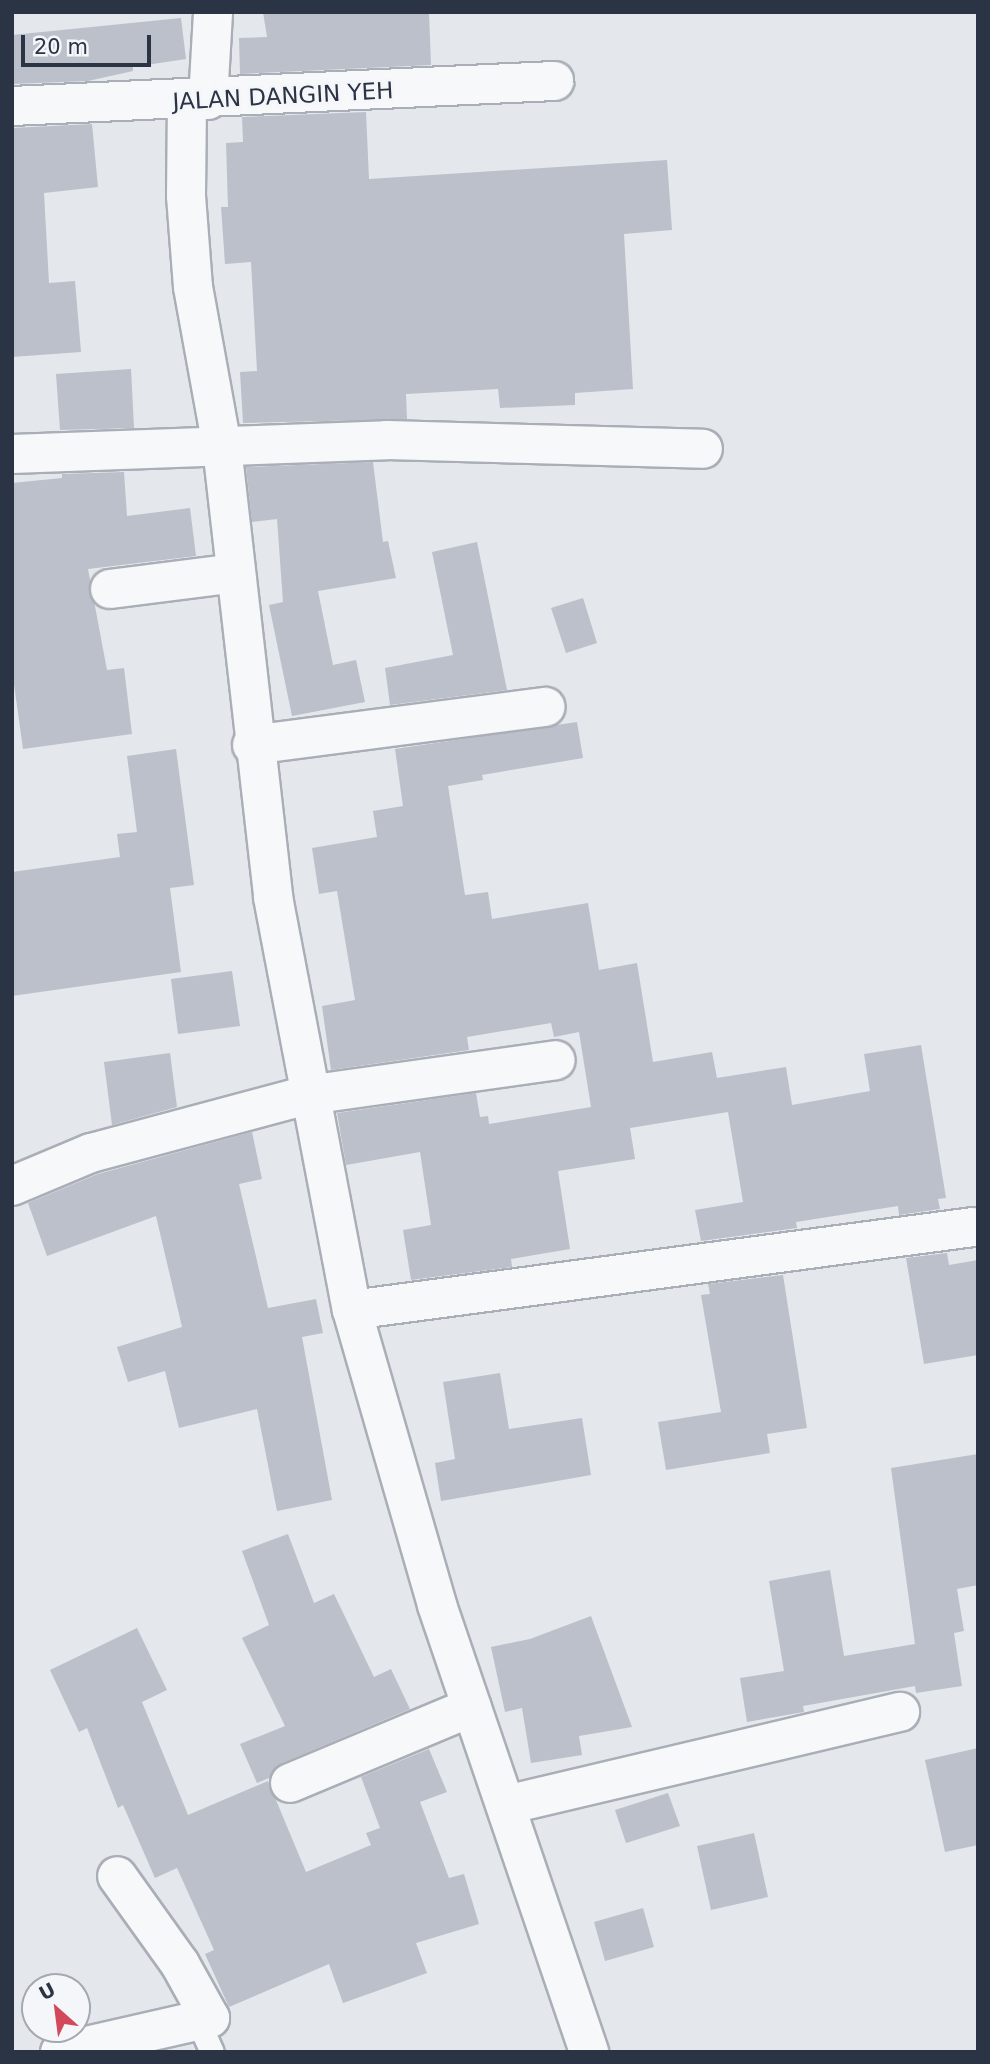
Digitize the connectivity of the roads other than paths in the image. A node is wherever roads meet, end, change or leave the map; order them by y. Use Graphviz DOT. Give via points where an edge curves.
graph roads {
  1 [pos="213,12"];
  2 [pos="554,81"];
  3 [pos="197,101"];
  4 [pos="12,107"];
  5 [pos="222,447"];
  6 [pos="702,449"];
  7 [pos="12,454"];
  8 [pos="236,573"];
  9 [pos="110,589"];
  10 [pos="546,707"];
  11 [pos="252,745"];
  12 [pos="556,1060"];
  13 [pos="308,1094"];
  14 [pos="12,1186"];
  15 [pos="973,1227"];
  16 [pos="352,1310"];
  17 [pos="471,1707"];
  18 [pos="900,1712"];
  19 [pos="290,1783"];
  20 [pos="506,1805"];
  21 [pos="117,1876"];
  22 [pos="207,2031"];
  23 [pos="60,2052"];
  24 [pos="589,2052"];
  1 -- 3 [label="street"];
  2 -- 3 [label="street, JALAN DANGIN YEH"];
  3 -- 4 [label="street, JALAN DANGIN YEH"];
  3 -- 5 [label="street" via="186,195 193,287"];
  5 -- 6 [label="street" via="387,440"];
  5 -- 7 [label="street"];
  5 -- 8 [label="street"];
  8 -- 9 [label="street"];
  8 -- 11 [label="street"];
  10 -- 11 [label="street"];
  11 -- 13 [label="street" via="272,897"];
  12 -- 13 [label="street"];
  13 -- 14 [label="street" via="91,1153"];
  13 -- 16 [label="street"];
  15 -- 16 [label="street"];
  16 -- 17 [label="street"];
  17 -- 19 [label="street"];
  17 -- 20 [label="street"];
  18 -- 20 [label="street"];
  20 -- 24 [label="street"];
  21 -- 22 [label="street" via="180,1964"];
  22 -- 23 [label="street"];
}
